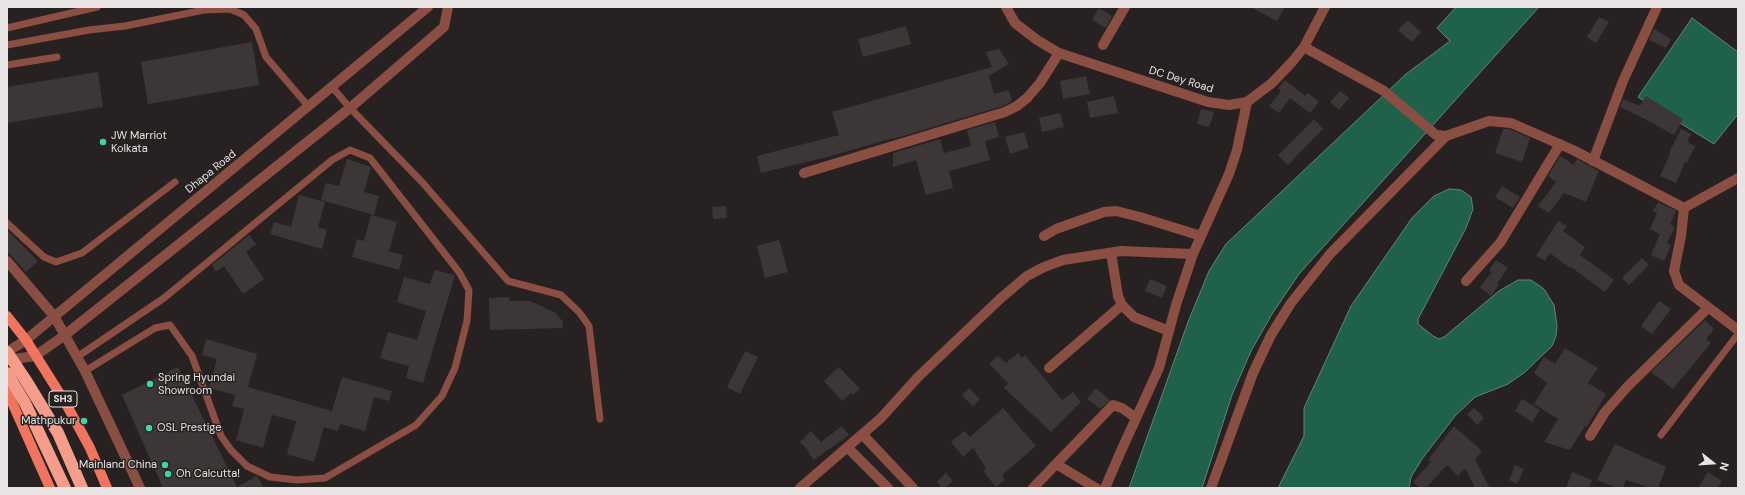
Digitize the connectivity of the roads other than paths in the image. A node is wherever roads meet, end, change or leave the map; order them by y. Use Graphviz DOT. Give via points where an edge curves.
graph roads {
  1 [pos="97,7"];
  2 [pos="428,7"];
  3 [pos="448,7"];
  4 [pos="1006,7"];
  5 [pos="1125,7"];
  6 [pos="1657,7"];
  7 [pos="1322,8"];
  8 [pos="7,28"];
  9 [pos="7,45"];
  10 [pos="1103,45"];
  11 [pos="1304,46"];
  12 [pos="1059,53"];
  13 [pos="57,57"];
  14 [pos="7,65"];
  15 [pos="332,87"];
  16 [pos="1247,102"];
  17 [pos="308,107"];
  18 [pos="350,108"];
  19 [pos="1441,135"];
  20 [pos="1560,144"];
  21 [pos="1593,161"];
  22 [pos="804,173"];
  23 [pos="1738,178"];
  24 [pos="175,182"];
  25 [pos="1684,208"];
  26 [pos="7,223"];
  27 [pos="1044,236"];
  28 [pos="1201,236"];
  29 [pos="1110,253"];
  30 [pos="1193,254"];
  31 [pos="7,261"];
  32 [pos="1466,281"];
  33 [pos="1122,305"];
  34 [pos="1708,308"];
  35 [pos="7,316"];
  36 [pos="54,316"];
  37 [pos="1738,330"];
  38 [pos="1169,331"];
  39 [pos="1738,334"];
  40 [pos="65,335"];
  41 [pos="26,340"];
  42 [pos="7,352"];
  43 [pos="35,356"];
  44 [pos="77,356"];
  45 [pos="7,360"];
  46 [pos="1049,368"];
  47 [pos="85,371"];
  48 [pos="7,373"];
  49 [pos="7,391"];
  50 [pos="1136,418"];
  51 [pos="600,419"];
  52 [pos="863,435"];
  53 [pos="1661,435"];
  54 [pos="1590,436"];
  55 [pos="848,448"];
  56 [pos="1056,464"];
  57 [pos="50,488"];
  58 [pos="65,488"];
  59 [pos="82,488"];
  60 [pos="107,488"];
  61 [pos="140,488"];
  62 [pos="800,488"];
  63 [pos="888,488"];
  64 [pos="913,488"];
  65 [pos="1033,488"];
  66 [pos="1096,488"];
  67 [pos="1106,488"];
  68 [pos="1211,488"];
  1 -- 8 [label="lane"];
  2 -- 15 [label="street, Dhapa Road"];
  3 -- 18 [label="street" via="444,27"];
  4 -- 12 [label="street, DC Dey Road" via="1015,22 1037,40"];
  5 -- 10 [label="street"];
  6 -- 21 [label="street" via="1623,81"];
  7 -- 11 [label="street, DC Dey Road"];
  9 -- 17 [label="lane" via="204,10 230,8 244,15 256,29 266,57"];
  11 -- 16 [label="street, DC Dey Road" via="1272,83"];
  11 -- 19 [label="street" via="1384,91"];
  12 -- 16 [label="street, DC Dey Road" via="1208,102 1229,105"];
  12 -- 22 [label="street" via="1027,98 1005,112"];
  13 -- 14 [label="lane"];
  15 -- 17 [label="street, Dhapa Road"];
  15 -- 18 [label="lane"];
  16 -- 28 [label="street" via="1229,174"];
  17 -- 36 [label="street, Dhapa Road"];
  18 -- 40 [label="street"];
  18 -- 51 [label="lane" via="422,182 508,281 561,295 579,312 589,326"];
  19 -- 20 [label="street" via="1489,121 1511,123"];
  19 -- 68 [label="street" via="1330,254 1291,303 1271,335 1254,373"];
  20 -- 21 [label="street"];
  20 -- 32 [label="street" via="1500,243"];
  21 -- 25 [label="street"];
  23 -- 25 [label="street"];
  24 -- 26 [label="lane" via="82,253 56,262 44,257"];
  25 -- 34 [label="street" via="1674,271 1679,285"];
  27 -- 28 [label="street" via="1056,229 1104,212 1129,214"];
  28 -- 30 [label="street"];
  29 -- 30 [label="street" via="1141,251"];
  29 -- 33 [label="street"];
  29 -- 52 [label="street" via="1063,260 1027,276 960,336"];
  30 -- 38 [label="street"];
  31 -- 36 [label="street"];
  33 -- 38 [label="street" via="1134,317"];
  33 -- 46 [label="street"];
  34 -- 37 [label="street"];
  34 -- 54 [label="street" via="1628,386 1605,412"];
  35 -- 41 [label="main road, SH3"];
  36 -- 40 [label="street"];
  36 -- 41 [label="street, Dhapa Road"];
  38 -- 50 [label="street" via="1159,368"];
  39 -- 53 [label="lane"];
  40 -- 43 [label="street"];
  40 -- 44 [label="street"];
  41 -- 42 [label="street, Dhapa Road"];
  41 -- 43 [label="main road, SH3"];
  42 -- 59 [label="highway" via="58,433"];
  43 -- 45 [label="street"];
  43 -- 60 [label="main road, SH3" via="65,402 90,448"];
  44 -- 47 [label="street"];
  44 -- 47 [label="lane" via="164,298 332,160 350,150 370,158 459,272 470,290 467,321 455,368 442,396 416,425 324,478 298,480 270,477 247,466 221,436 192,356 170,325 155,328"];
  47 -- 61 [label="street"];
  48 -- 58 [label="highway" via="25,403"];
  49 -- 57 [label="main road"];
  50 -- 56 [label="street" via="1122,408 1113,406"];
  50 -- 67 [label="street"];
  52 -- 55 [label="street"];
  52 -- 64 [label="street"];
  55 -- 62 [label="street"];
  55 -- 63 [label="street"];
  56 -- 65 [label="street"];
  56 -- 66 [label="street"];
}
